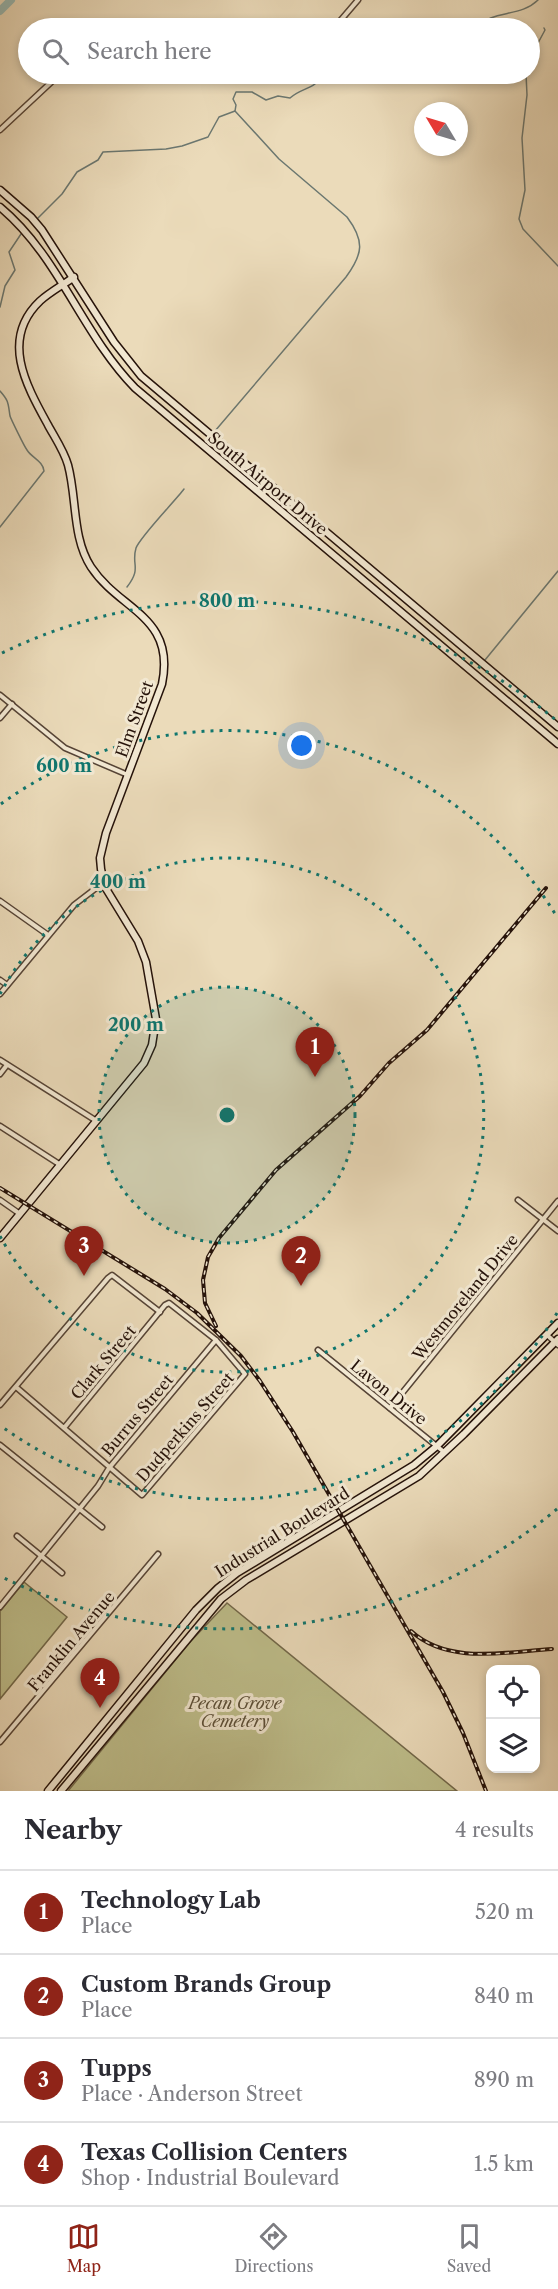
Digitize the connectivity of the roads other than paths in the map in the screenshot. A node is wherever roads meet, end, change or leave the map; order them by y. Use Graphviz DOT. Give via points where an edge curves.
graph roads {
  1 [pos="358,0"];
  2 [pos="343,18"];
  3 [pos="49,84"];
  4 [pos="0,130"];
  5 [pos="0,190"];
  6 [pos="0,207"];
  7 [pos="74,278"];
  8 [pos="63,285"];
  9 [pos="0,695"];
  10 [pos="12,704"];
  11 [pos="0,718"];
  12 [pos="558,727"];
  13 [pos="558,744"];
  14 [pos="128,775"];
  15 [pos="104,882"];
  16 [pos="0,901"];
  17 [pos="48,935"];
  18 [pos="0,980"];
  19 [pos="7,985"];
  20 [pos="0,994"];
  21 [pos="0,1060"];
  22 [pos="7,1065"];
  23 [pos="0,1074"];
  24 [pos="95,1120"];
  25 [pos="0,1126"];
  26 [pos="59,1164"];
  27 [pos="0,1200"];
  28 [pos="518,1200"];
  29 [pos="558,1201"];
  30 [pos="20,1214"];
  31 [pos="543,1219"];
  32 [pos="558,1232"];
  33 [pos="0,1238"];
  34 [pos="160,1312"];
  35 [pos="558,1323"];
  36 [pos="547,1335"];
  37 [pos="216,1340"];
  38 [pos="557,1342"];
  39 [pos="318,1350"];
  40 [pos="16,1387"];
  41 [pos="0,1405"];
  42 [pos="390,1408"];
  43 [pos="64,1428"];
  44 [pos="0,1445"];
  45 [pos="437,1446"];
  46 [pos="445,1453"];
  47 [pos="109,1468"];
  48 [pos="80,1509"];
  49 [pos="102,1527"];
  50 [pos="314,1527"];
  51 [pos="17,1536"];
  52 [pos="282,1546"];
  53 [pos="158,1554"];
  54 [pos="289,1554"];
  55 [pos="42,1556"];
  56 [pos="62,1574"];
  57 [pos="0,1607"];
  58 [pos="148,1671"];
  59 [pos="156,1677"];
  60 [pos="140,1681"];
  61 [pos="147,1687"];
  62 [pos="105,1722"];
  63 [pos="113,1728"];
  64 [pos="0,1742"];
  65 [pos="85,1746"];
  66 [pos="93,1752"];
  67 [pos="48,1791"];
  68 [pos="62,1791"];
  1 -- 2 [label="street"];
  3 -- 4 [label="street"];
  5 -- 7 [label="main road, South Airport Drive" via="42,230"];
  6 -- 8 [label="main road, South Airport Drive" via="32,238"];
  7 -- 8 [label="main road, Elm Street"];
  7 -- 12 [label="main road, South Airport Drive" via="117,347 141,376"];
  8 -- 13 [label="main road, South Airport Drive" via="112,363 135,388"];
  8 -- 14 [label="main road, Elm Street" via="41,300 27,318 20,337 19,361 23,379 68,463 87,559 100,578 151,624 162,647 162,684"];
  9 -- 10 [label="street"];
  10 -- 11 [label="street"];
  10 -- 14 [label="street" via="65,748"];
  14 -- 15 [label="main road, Elm Street" via="102,846"];
  15 -- 17 [label="street" via="74,905"];
  15 -- 24 [label="main road, Elm Street" via="141,946 156,1019 147,1059"];
  16 -- 17 [label="street"];
  17 -- 19 [label="street"];
  18 -- 19 [label="street"];
  19 -- 20 [label="street"];
  21 -- 22 [label="street"];
  22 -- 23 [label="street"];
  22 -- 24 [label="street"];
  24 -- 26 [label="main road, Elm Street"];
  25 -- 26 [label="street"];
  26 -- 30 [label="main road, Elm Street"];
  27 -- 30 [label="street"];
  28 -- 31 [label="street"];
  29 -- 31 [label="street, Westmoreland Drive"];
  30 -- 33 [label="main road, Elm Street"];
  31 -- 32 [label="street"];
  31 -- 42 [label="street, Westmoreland Drive"];
  34 -- 37 [label="street" via="165,1305 173,1305"];
  34 -- 40 [label="street" via="112,1275"];
  34 -- 43 [label="street, Clark Street"];
  35 -- 36 [label="main road, Industrial Boulevard"];
  36 -- 38 [label="street"];
  36 -- 45 [label="main road, Industrial Boulevard"];
  37 -- 47 [label="street, Burrus Street"];
  37 -- 47 [label="street, Dudperkins Street" via="245,1374 142,1495"];
  38 -- 46 [label="main road, Industrial Boulevard"];
  39 -- 42 [label="street, Lavon Drive"];
  40 -- 41 [label="street"];
  40 -- 43 [label="street"];
  42 -- 45 [label="street, Lavon Drive"];
  43 -- 47 [label="street"];
  44 -- 48 [label="street"];
  45 -- 46 [label="street, Lavon Drive"];
  45 -- 50 [label="main road, Industrial Boulevard" via="404,1472"];
  46 -- 54 [label="main road, Industrial Boulevard" via="418,1476"];
  47 -- 48 [label="street, Burrus Street"];
  48 -- 49 [label="street"];
  48 -- 55 [label="street, Burrus Street"];
  50 -- 52 [label="main road, Industrial Boulevard"];
  50 -- 54 [label="main road" via="312,1536"];
  51 -- 55 [label="street"];
  52 -- 54 [label="main road"];
  52 -- 58 [label="main road, Industrial Boulevard" via="218,1587"];
  53 -- 64 [label="street, Franklin Avenue"];
  54 -- 59 [label="main road, Industrial Boulevard" via="221,1599"];
  55 -- 56 [label="street"];
  55 -- 57 [label="street, Burrus Street"];
  58 -- 59 [label="main road"];
  58 -- 60 [label="main road, Industrial Boulevard"];
  59 -- 61 [label="main road, Industrial Boulevard"];
  60 -- 61 [label="main road"];
  60 -- 62 [label="main road, Industrial Boulevard"];
  61 -- 63 [label="main road, Industrial Boulevard"];
  62 -- 63 [label="main road"];
  62 -- 65 [label="main road, Industrial Boulevard"];
  63 -- 66 [label="main road, Industrial Boulevard"];
  65 -- 66 [label="main road"];
  65 -- 67 [label="main road, Industrial Boulevard"];
  66 -- 68 [label="main road, Industrial Boulevard"];
}
